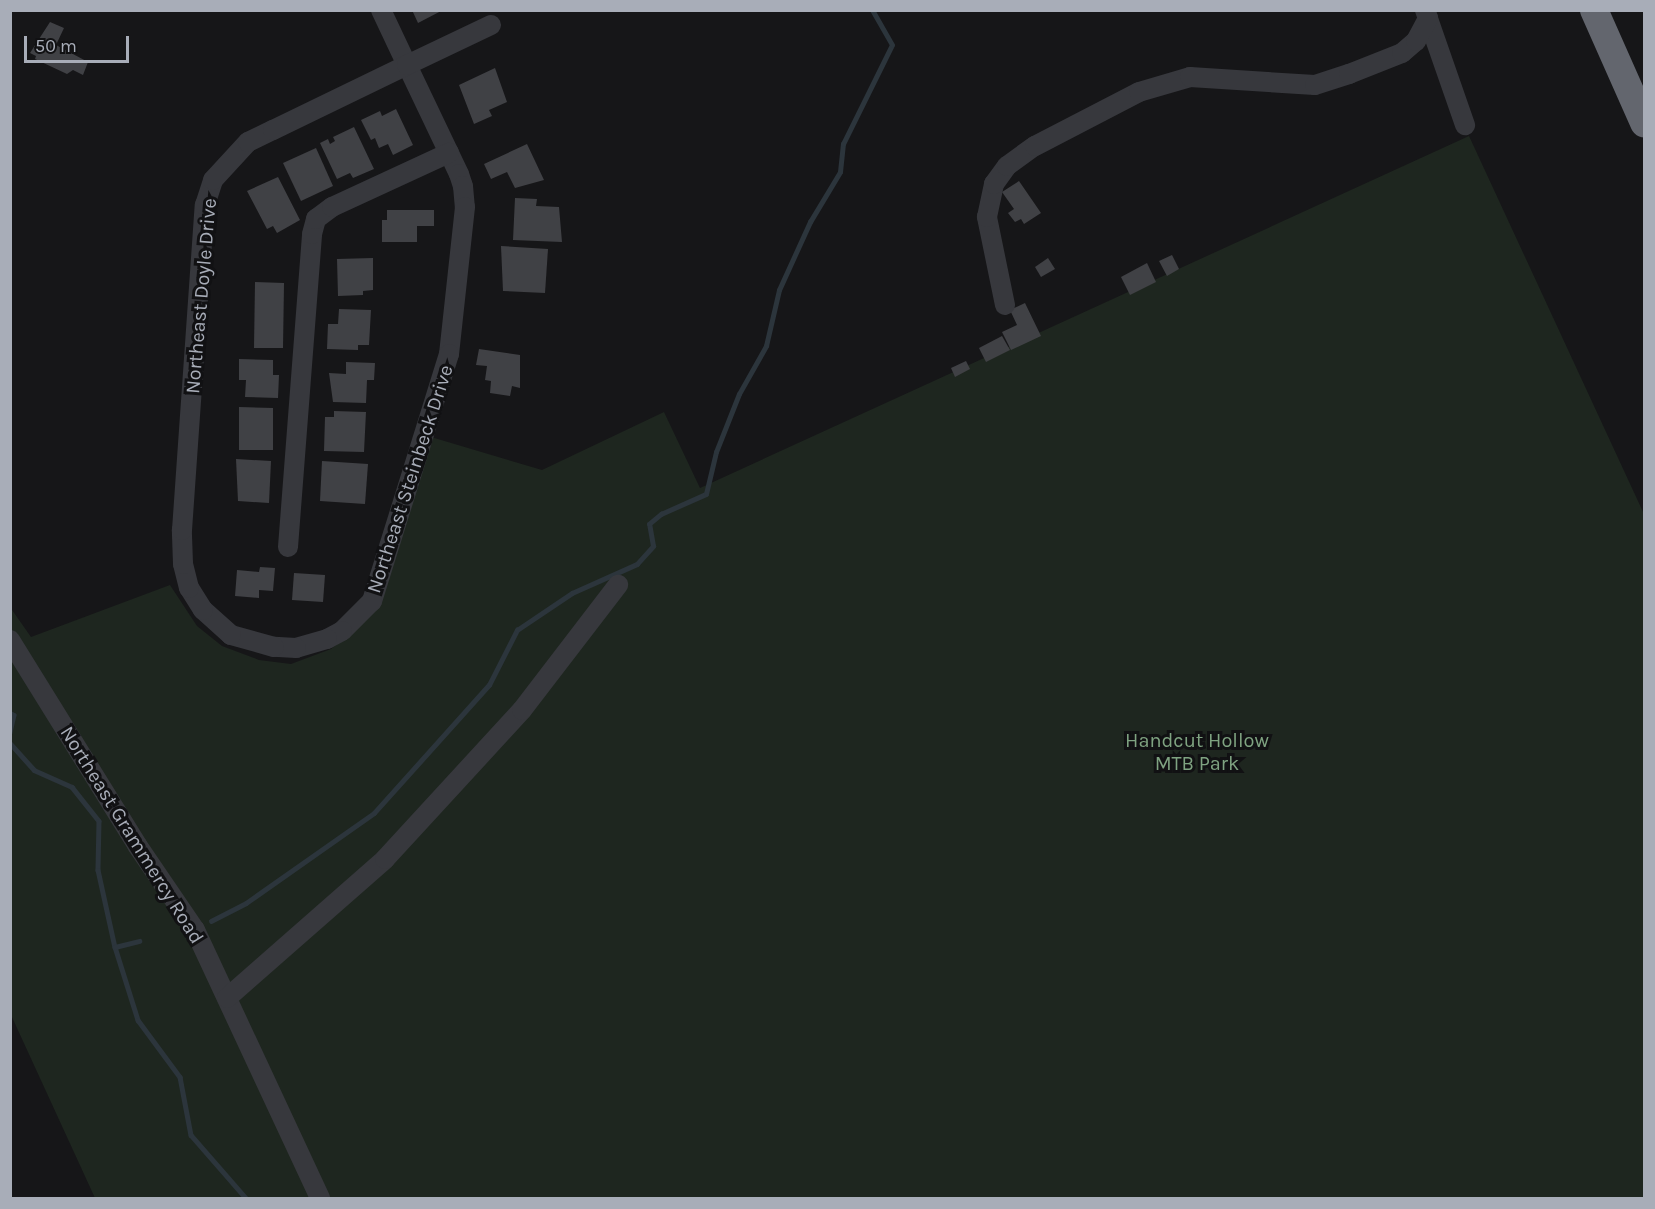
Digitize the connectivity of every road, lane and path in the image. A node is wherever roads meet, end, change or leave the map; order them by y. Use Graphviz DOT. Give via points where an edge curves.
graph roads {
  1 [pos="381,10"];
  2 [pos="1594,10"];
  3 [pos="1427,14"];
  4 [pos="491,25"];
  5 [pos="407,65"];
  6 [pos="1644,123"];
  7 [pos="1465,126"];
  8 [pos="449,153"];
  9 [pos="1005,305"];
  10 [pos="288,547"];
  11 [pos="618,585"];
  12 [pos="10,640"];
  13 [pos="274,647"];
  14 [pos="226,998"];
  15 [pos="320,1198"];
  1 -- 5 [label="street, Northeast Steinbeck Drive"];
  2 -- 6 [label="highway"];
  3 -- 7 [label="street"];
  3 -- 9 [label="street" via="1416,41 1402,53 1349,74 1315,85 1190,77 1139,92 1035,146 1007,166 994,184 987,217"];
  4 -- 5 [label="street, Northeast Doyle Drive"];
  5 -- 8 [label="street, Northeast Steinbeck Drive"];
  5 -- 13 [label="street, Northeast Doyle Drive" via="248,142 213,180 205,205 182,530 183,564 189,588 203,610 231,635"];
  8 -- 10 [label="street" via="332,207 316,219"];
  8 -- 13 [label="street, Northeast Steinbeck Drive" via="463,186 465,207 449,354 380,584 372,601 342,630 311,645"];
  11 -- 14 [label="street" via="522,710 385,859"];
  12 -- 14 [label="street, Northeast Grammercy Road" via="137,845 195,930"];
  14 -- 15 [label="street, Northeast Grammercy Road"];
}
